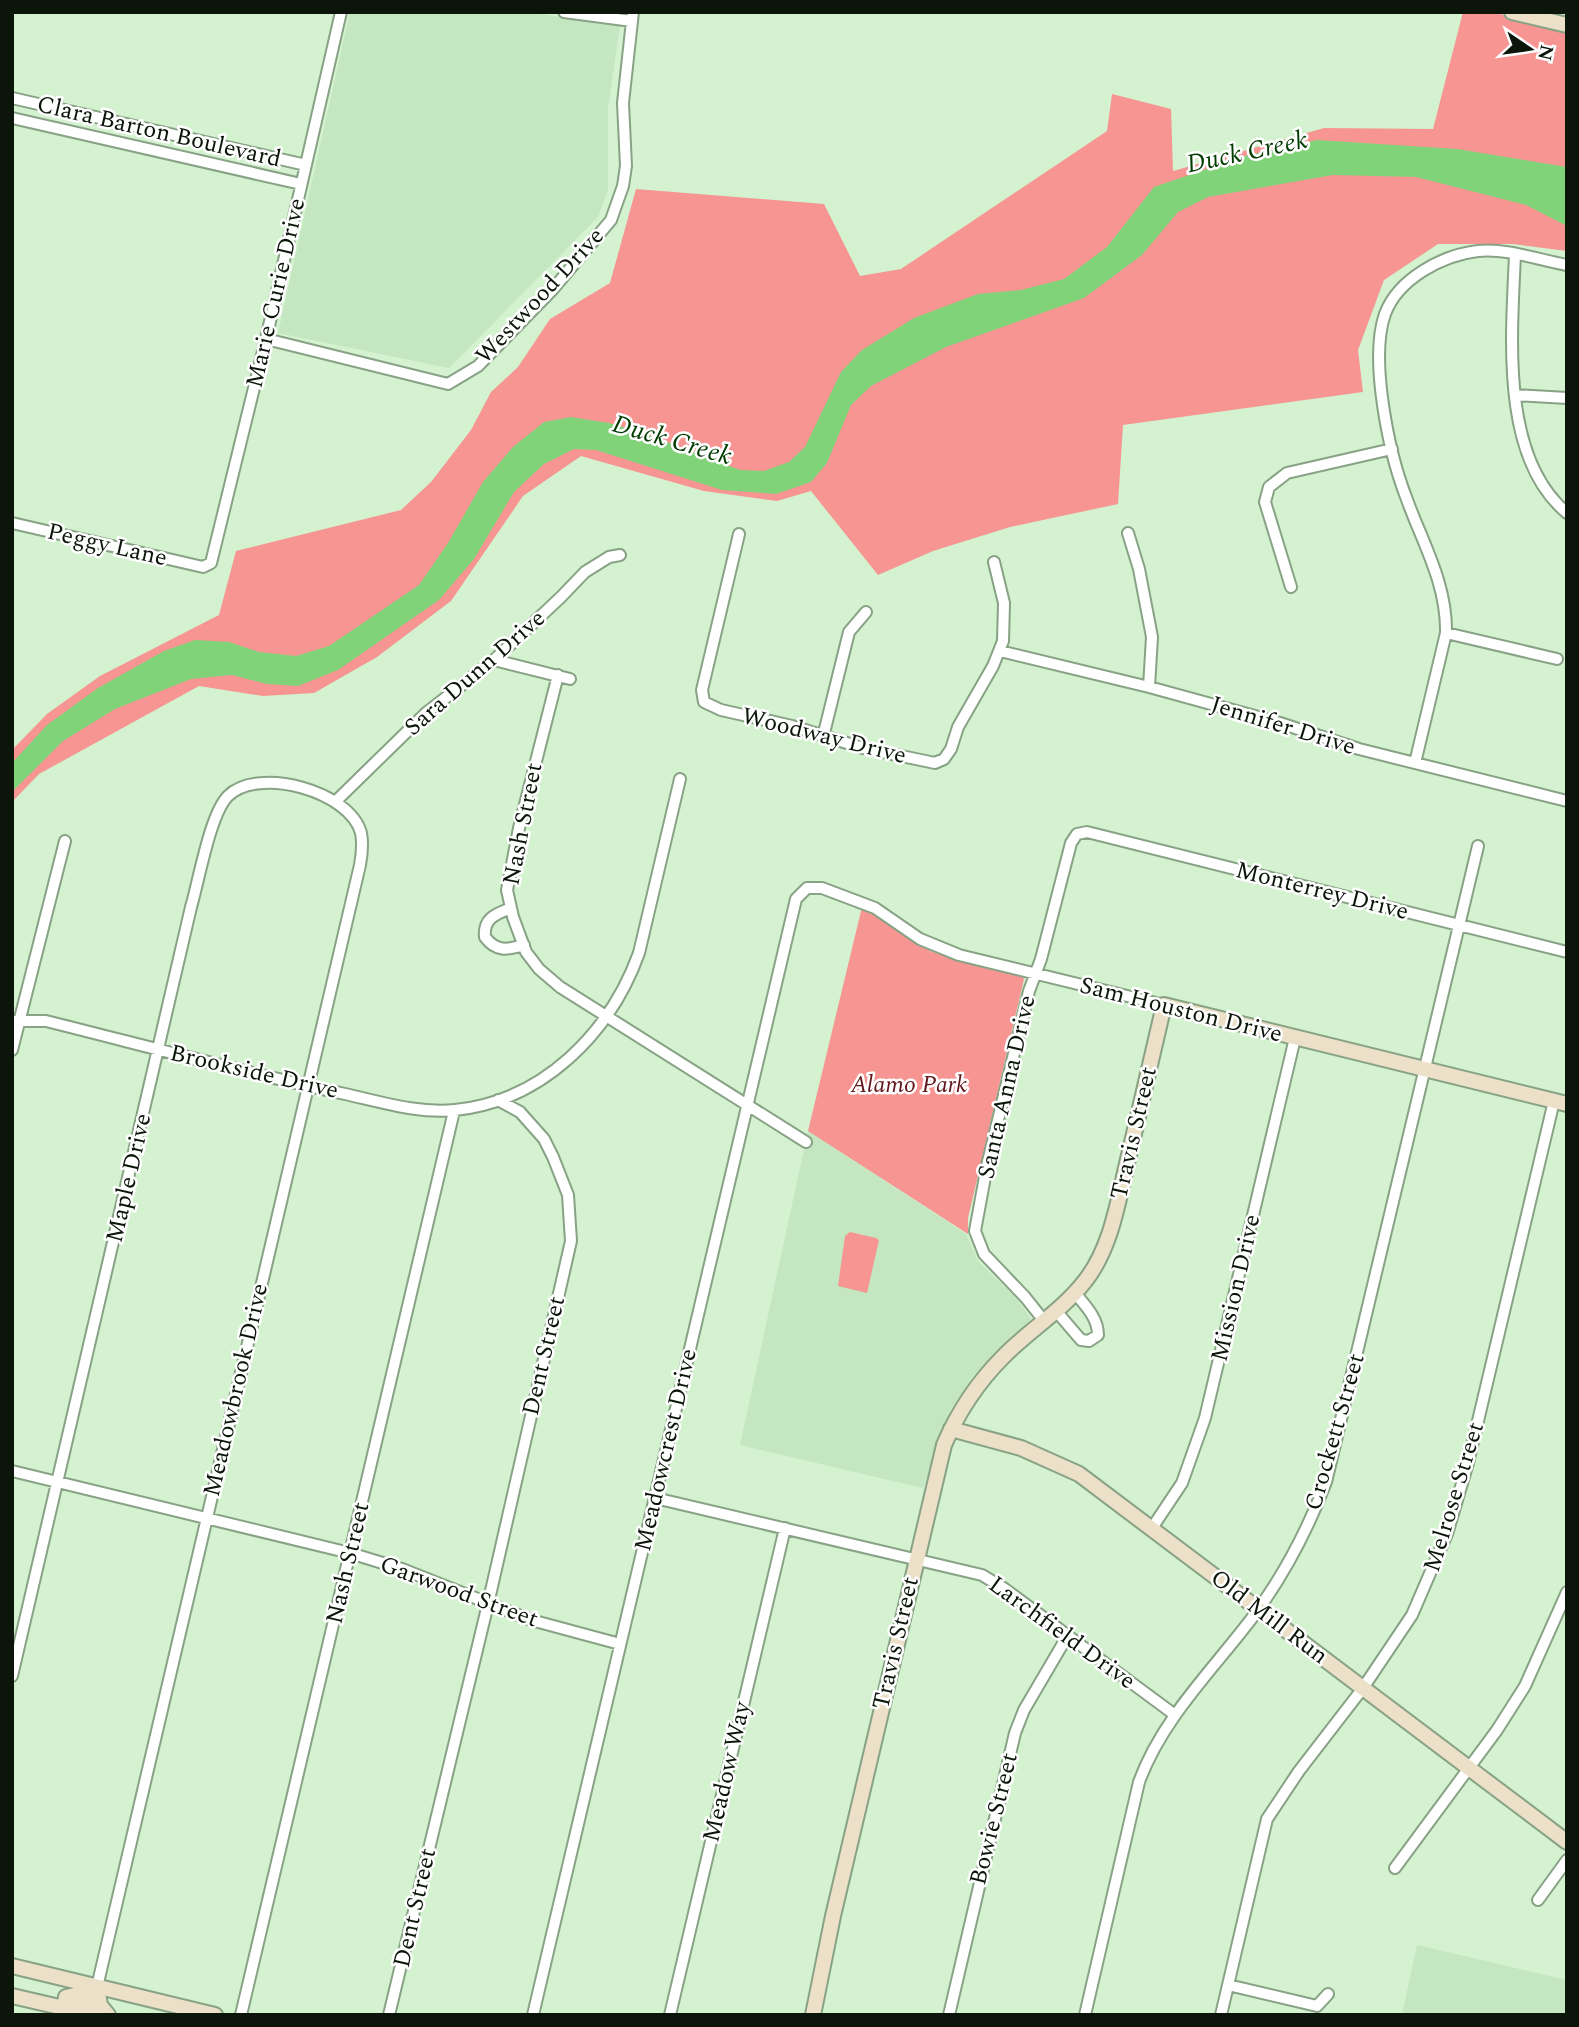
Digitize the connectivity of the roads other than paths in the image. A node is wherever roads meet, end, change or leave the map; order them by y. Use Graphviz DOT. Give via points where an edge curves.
graph roads {
  1 [pos="341,12"];
  2 [pos="564,12"];
  3 [pos="1512,12"];
  4 [pos="632,17"];
  5 [pos="1567,25"];
  6 [pos="12,98"];
  7 [pos="12,118"];
  8 [pos="306,165"];
  9 [pos="302,184"];
  10 [pos="1515,254"];
  11 [pos="1567,265"];
  12 [pos="266,339"];
  13 [pos="1514,395"];
  14 [pos="1567,398"];
  15 [pos="1392,449"];
  16 [pos="1567,513"];
  17 [pos="12,523"];
  18 [pos="1128,533"];
  19 [pos="739,534"];
  20 [pos="620,555"];
  21 [pos="994,562"];
  22 [pos="203,568"];
  23 [pos="1291,587"];
  24 [pos="866,612"];
  25 [pos="1446,633"];
  26 [pos="1000,651"];
  27 [pos="494,660"];
  28 [pos="1557,660"];
  29 [pos="558,675"];
  30 [pos="570,679"];
  31 [pos="1149,687"];
  32 [pos="823,737"];
  33 [pos="1415,763"];
  34 [pos="680,779"];
  35 [pos="336,801"];
  36 [pos="1567,801"];
  37 [pos="1077,834"];
  38 [pos="65,841"];
  39 [pos="1478,846"];
  40 [pos="807,888"];
  41 [pos="511,908"];
  42 [pos="1459,925"];
  43 [pos="524,945"];
  44 [pos="1567,952"];
  45 [pos="1034,974"];
  46 [pos="1164,1006"];
  47 [pos="606,1017"];
  48 [pos="16,1021"];
  49 [pos="1295,1038"];
  50 [pos="159,1049"];
  51 [pos="12,1051"];
  52 [pos="1424,1069"];
  53 [pos="307,1086"];
  54 [pos="498,1100"];
  55 [pos="1560,1103"];
  56 [pos="747,1105"];
  57 [pos="454,1111"];
  58 [pos="806,1142"];
  59 [pos="1075,1293"];
  60 [pos="1057,1312"];
  61 [pos="1045,1322"];
  62 [pos="951,1429"];
  63 [pos="12,1471"];
  64 [pos="58,1481"];
  65 [pos="655,1498"];
  66 [pos="205,1518"];
  67 [pos="785,1528"];
  68 [pos="1152,1528"];
  69 [pos="350,1553"];
  70 [pos="916,1559"];
  71 [pos="1567,1592"];
  72 [pos="488,1604"];
  73 [pos="1259,1609"];
  74 [pos="1068,1635"];
  75 [pos="620,1644"];
  76 [pos="12,1676"];
  77 [pos="1363,1688"];
  78 [pos="1175,1716"];
  79 [pos="1469,1769"];
  80 [pos="1567,1842"];
  81 [pos="1567,1860"];
  82 [pos="1395,1868"];
  83 [pos="1538,1900"];
  84 [pos="12,1966"];
  85 [pos="40,1973"];
  86 [pos="1228,1985"];
  87 [pos="97,1987"];
  88 [pos="1328,1994"];
  89 [pos="12,1996"];
  90 [pos="178,2010"];
  91 [pos="63,2011"];
  92 [pos="94,2015"];
  93 [pos="108,2015"];
  94 [pos="215,2015"];
  95 [pos="241,2015"];
  96 [pos="389,2015"];
  97 [pos="533,2015"];
  98 [pos="670,2015"];
  99 [pos="813,2015"];
  100 [pos="949,2015"];
  101 [pos="1085,2015"];
  102 [pos="1221,2015"];
  1 -- 8 [label="street, Marie Curie Drive"];
  2 -- 4 [label="street"];
  3 -- 5 [label="street"];
  4 -- 12 [label="street, Westwood Drive" via="623,103 626,166 611,220 553,289 478,366 448,383"];
  6 -- 8 [label="street, Clara Barton Boulevard"];
  7 -- 9 [label="street, Clara Barton Boulevard"];
  8 -- 9 [label="street, Marie Curie Drive"];
  9 -- 12 [label="street, Marie Curie Drive"];
  10 -- 11 [label="street"];
  10 -- 13 [label="street"];
  10 -- 15 [label="street" via="1479,251 1449,257 1421,273 1390,304 1379,348"];
  12 -- 22 [label="street, Marie Curie Drive" via="211,563"];
  13 -- 14 [label="street"];
  13 -- 16 [label="street" via="1526,449 1547,492"];
  15 -- 23 [label="street" via="1287,473 1269,486 1265,502"];
  15 -- 25 [label="street" via="1443,592"];
  17 -- 22 [label="street, Peggy Lane"];
  18 -- 31 [label="street" via="1152,637"];
  19 -- 32 [label="street, Woodway Drive" via="702,690 704,702"];
  20 -- 27 [label="street, Sara Dunn Drive" via="584,572"];
  21 -- 26 [label="street" via="1004,603"];
  24 -- 32 [label="street" via="849,632"];
  25 -- 28 [label="street"];
  25 -- 33 [label="street"];
  26 -- 31 [label="street, Jennifer Drive"];
  26 -- 32 [label="street, Woodway Drive" via="944,759 934,763"];
  27 -- 29 [label="street"];
  27 -- 35 [label="street, Sara Dunn Drive" via="426,713"];
  29 -- 30 [label="street"];
  29 -- 41 [label="street, Nash Street" via="519,828 508,890"];
  31 -- 33 [label="street, Jennifer Drive"];
  33 -- 36 [label="street, Jennifer Drive"];
  34 -- 47 [label="street" via="639,953"];
  35 -- 50 [label="street, Maple Drive" via="280,782 259,782 229,795 218,809"];
  35 -- 53 [label="street, Meadowbrook Drive" via="361,831 362,849"];
  37 -- 42 [label="street, Monterrey Drive" via="1087,832"];
  37 -- 45 [label="street, Santa Anna Drive"];
  38 -- 48 [label="street"];
  39 -- 42 [label="street, Crockett Street"];
  40 -- 45 [label="street, Sam Houston Drive" via="822,888 875,908 920,939 959,955"];
  40 -- 56 [label="street, Meadowcrest Drive" via="796,899 789,923"];
  41 -- 43 [label="street, Nash Street"];
  41 -- 43 [label="street" via="487,921 485,937 499,949"];
  42 -- 44 [label="street, Monterrey Drive"];
  42 -- 52 [label="street, Crockett Street"];
  43 -- 47 [label="street, Nash Street" via="539,969"];
  45 -- 46 [label="street, Sam Houston Drive"];
  45 -- 61 [label="street, Santa Anna Drive" via="975,1231 984,1254"];
  46 -- 49 [label="street, Sam Houston Drive"];
  46 -- 59 [label="street, Travis Street" via="1113,1218 1101,1254"];
  47 -- 54 [label="street" via="568,1062 533,1085"];
  47 -- 56 [label="street"];
  48 -- 50 [label="street, Brookside Drive" via="46,1021"];
  48 -- 51 [label="street"];
  49 -- 52 [label="street, Sam Houston Drive"];
  49 -- 68 [label="street, Mission Drive" via="1205,1418 1182,1483"];
  50 -- 53 [label="street, Brookside Drive"];
  50 -- 64 [label="street, Maple Drive"];
  52 -- 55 [label="street, Sam Houston Drive"];
  52 -- 73 [label="street, Crockett Street" via="1326,1482"];
  53 -- 57 [label="street, Brookside Drive" via="422,1110"];
  53 -- 66 [label="street, Meadowbrook Drive"];
  54 -- 57 [label="street, Brookside Drive"];
  54 -- 72 [label="street, Dent Street" via="520,1112 544,1139 568,1195 571,1241"];
  55 -- 77 [label="street, Melrose Street" via="1447,1534 1412,1615"];
  56 -- 58 [label="street"];
  56 -- 65 [label="street, Meadowcrest Drive"];
  57 -- 69 [label="street, Nash Street"];
  59 -- 60 [label="street, Travis Street"];
  59 -- 60 [label="street" via="1093,1317 1098,1335 1081,1340"];
  60 -- 61 [label="street, Travis Street"];
  61 -- 62 [label="street, Travis Street" via="1003,1357 972,1392"];
  62 -- 68 [label="street, Old Mill Run" via="1052,1460 1079,1474"];
  62 -- 70 [label="street, Travis Street"];
  63 -- 64 [label="street, Garwood Street"];
  64 -- 66 [label="street, Garwood Street"];
  64 -- 76 [label="street, Maple Drive"];
  65 -- 67 [label="street, Larchfield Drive"];
  65 -- 75 [label="street, Meadowcrest Drive"];
  66 -- 69 [label="street, Garwood Street"];
  66 -- 87 [label="street, Meadowbrook Drive"];
  67 -- 70 [label="street, Larchfield Drive"];
  67 -- 98 [label="street, Meadow Way"];
  68 -- 73 [label="street, Old Mill Run"];
  69 -- 72 [label="street, Garwood Street"];
  69 -- 95 [label="street, Nash Street"];
  70 -- 74 [label="street, Larchfield Drive" via="982,1574"];
  70 -- 99 [label="street, Travis Street"];
  71 -- 79 [label="street" via="1525,1686"];
  72 -- 75 [label="street, Garwood Street"];
  72 -- 96 [label="street, Dent Street"];
  73 -- 77 [label="street, Old Mill Run"];
  73 -- 78 [label="street, Crockett Street"];
  74 -- 78 [label="street, Larchfield Drive"];
  74 -- 100 [label="street, Bowie Street" via="1015,1733"];
  75 -- 97 [label="street, Meadowcrest Drive"];
  77 -- 79 [label="street, Old Mill Run"];
  77 -- 86 [label="street, Melrose Street" via="1267,1819"];
  78 -- 101 [label="street, Crockett Street" via="1150,1753 1139,1782"];
  79 -- 80 [label="street, Old Mill Run"];
  79 -- 82 [label="street"];
  81 -- 83 [label="street"];
  84 -- 85 [label="street"];
  85 -- 87 [label="street"];
  85 -- 91 [label="street" via="57,1990"];
  86 -- 88 [label="street" via="1317,2006"];
  86 -- 102 [label="street, Melrose Street"];
  87 -- 90 [label="street"];
  87 -- 91 [label="street" via="66,1997"];
  87 -- 93 [label="street" via="100,2005"];
  89 -- 91 [label="street"];
  90 -- 94 [label="street"];
  91 -- 92 [label="street"];
}
